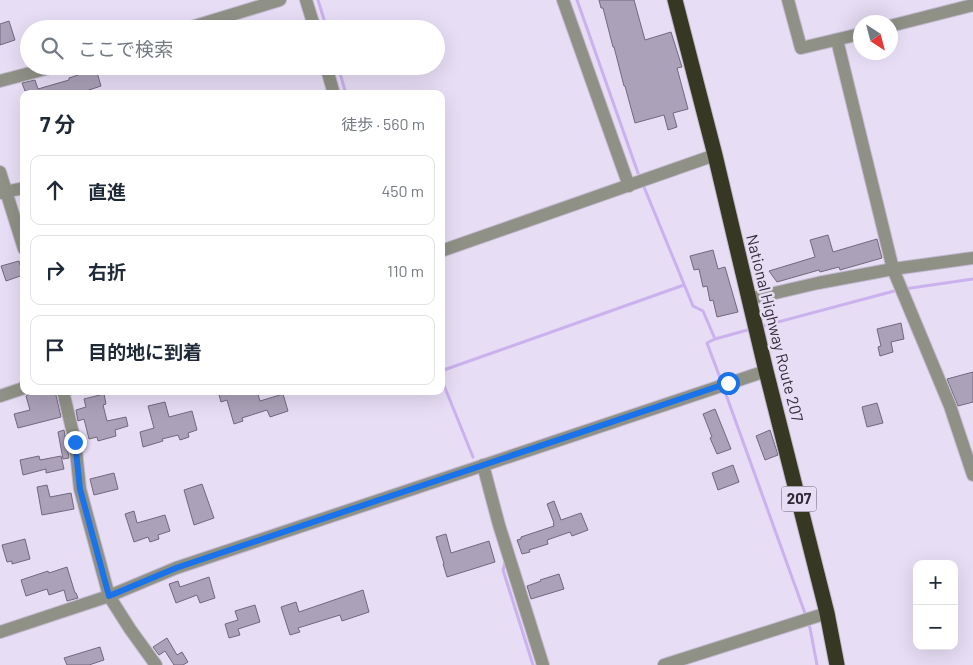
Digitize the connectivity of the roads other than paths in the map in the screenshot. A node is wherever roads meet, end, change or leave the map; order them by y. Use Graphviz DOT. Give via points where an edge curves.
graph roads {
  1 [pos="280,0"];
  2 [pos="306,0"];
  3 [pos="564,0"];
  4 [pos="675,0"];
  5 [pos="788,0"];
  6 [pos="973,5"];
  7 [pos="214,20"];
  8 [pos="312,20"];
  9 [pos="898,24"];
  10 [pos="853,36"];
  11 [pos="837,40"];
  12 [pos="23,75"];
  13 [pos="329,75"];
  14 [pos="0,81"];
  15 [pos="333,90"];
  16 [pos="715,156"];
  17 [pos="0,172"];
  18 [pos="629,186"];
  19 [pos="20,189"];
  20 [pos="3,192"];
  21 [pos="20,238"];
  22 [pos="445,250"];
  23 [pos="973,258"];
  24 [pos="892,269"];
  25 [pos="750,299"];
  26 [pos="766,371"];
  27 [pos="20,389"];
  28 [pos="64,395"];
  29 [pos="0,396"];
  30 [pos="483,465"];
  31 [pos="972,467"];
  32 [pos="109,596"];
  33 [pos="827,613"];
  34 [pos="0,632"];
  35 [pos="156,665"];
  36 [pos="543,665"];
  37 [pos="664,665"];
  38 [pos="837,665"];
  1 -- 7 [label="street"];
  2 -- 8 [label="street"];
  3 -- 18 [label="street"];
  4 -- 16 [label="highway, National Highway Route 207 / 207"];
  5 -- 11 [label="street" via="801,48"];
  6 -- 9 [label="street"];
  10 -- 11 [label="street"];
  11 -- 24 [label="street"];
  12 -- 14 [label="street"];
  13 -- 15 [label="street"];
  16 -- 18 [label="street"];
  16 -- 25 [label="highway, National Highway Route 207 / 207"];
  17 -- 20 [label="street"];
  18 -- 22 [label="street"];
  19 -- 20 [label="street"];
  20 -- 21 [label="street"];
  23 -- 24 [label="street"];
  24 -- 25 [label="street"];
  24 -- 31 [label="street"];
  25 -- 26 [label="highway, National Highway Route 207 / 207"];
  26 -- 30 [label="street"];
  26 -- 33 [label="highway, National Highway Route 207 / 207"];
  27 -- 29 [label="street"];
  28 -- 32 [label="street" via="75,442 80,489"];
  30 -- 32 [label="street" via="176,568"];
  30 -- 36 [label="street"];
  32 -- 34 [label="street"];
  32 -- 35 [label="street"];
  33 -- 37 [label="street"];
  33 -- 38 [label="highway, National Highway Route 207 / 207"];
}
